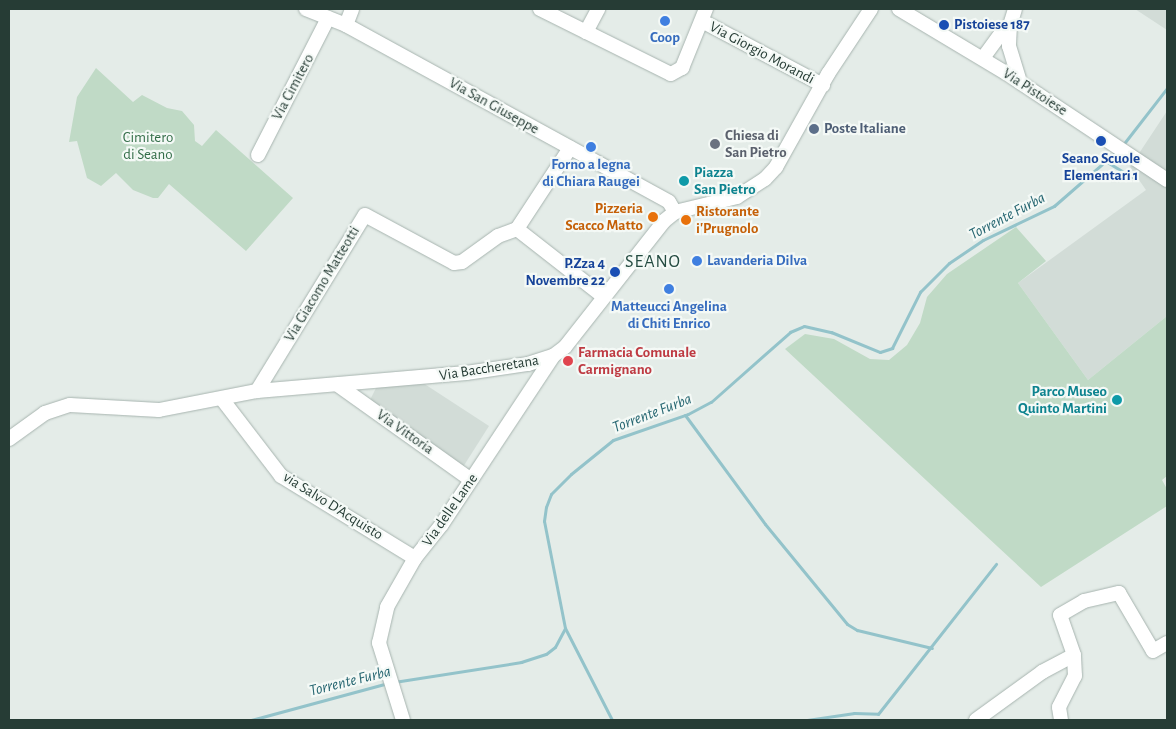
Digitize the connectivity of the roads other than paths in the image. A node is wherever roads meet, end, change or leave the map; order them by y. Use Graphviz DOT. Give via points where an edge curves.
graph roads {
  1 [pos="306,9"];
  2 [pos="352,9"];
  3 [pos="540,9"];
  4 [pos="598,9"];
  5 [pos="871,9"];
  6 [pos="899,9"];
  7 [pos="1014,9"];
  8 [pos="704,15"];
  9 [pos="328,18"];
  10 [pos="346,25"];
  11 [pos="586,32"];
  12 [pos="1000,35"];
  13 [pos="983,58"];
  14 [pos="1006,73"];
  15 [pos="1020,82"];
  16 [pos="823,84"];
  17 [pos="570,148"];
  18 [pos="258,155"];
  19 [pos="1167,180"];
  20 [pos="673,209"];
  21 [pos="517,229"];
  22 [pos="604,298"];
  23 [pos="554,356"];
  24 [pos="338,385"];
  25 [pos="257,391"];
  26 [pos="222,398"];
  27 [pos="9,439"];
  28 [pos="471,480"];
  29 [pos="415,558"];
  30 [pos="1167,643"];
  31 [pos="1074,655"];
  32 [pos="404,720"];
  33 [pos="976,720"];
  34 [pos="1061,720"];
  1 -- 9 [label="street, Via San Giuseppe"];
  2 -- 10 [label="street"];
  3 -- 11 [label="street"];
  4 -- 11 [label="street"];
  5 -- 16 [label="street"];
  6 -- 13 [label="street, Via Pistoiese"];
  7 -- 12 [label="street"];
  7 -- 15 [label="street" via="1009,46"];
  8 -- 11 [label="street" via="682,68 671,74"];
  8 -- 16 [label="street, Via Giorgio Morandi"];
  9 -- 10 [label="street, Via San Giuseppe"];
  9 -- 18 [label="street, Via Cimitero"];
  10 -- 17 [label="street, Via San Giuseppe"];
  12 -- 13 [label="street"];
  12 -- 14 [label="street"];
  13 -- 14 [label="street, Via Pistoiese"];
  14 -- 15 [label="street, Via Pistoiese"];
  15 -- 19 [label="street, Via Pistoiese"];
  16 -- 20 [label="street" via="776,168 765,179 738,197"];
  17 -- 20 [label="street, Via San Giuseppe"];
  17 -- 21 [label="street"];
  20 -- 22 [label="street, Via Baccheretana"];
  21 -- 22 [label="street"];
  21 -- 25 [label="street, Via Giacomo Matteotti" via="498,236 462,262 454,263 364,215"];
  22 -- 23 [label="street, Via Baccheretana"];
  23 -- 24 [label="street, Via Baccheretana" via="528,364 466,373"];
  23 -- 28 [label="street, Via delle Lame"];
  24 -- 25 [label="street, Via Baccheretana"];
  24 -- 28 [label="street, Via Vittoria"];
  25 -- 26 [label="street, Via Baccheretana"];
  26 -- 27 [label="street, Via Baccheretana" via="143,411 82,404 57,408"];
  26 -- 29 [label="street, via Salvo D'Acquisto" via="281,476"];
  28 -- 29 [label="street, Via delle Lame"];
  29 -- 32 [label="street, Via delle Lame" via="387,607 380,634 380,648"];
  30 -- 31 [label="street" via="1153,651 1119,592 1084,602 1060,615"];
  31 -- 33 [label="street" via="1042,672"];
  31 -- 34 [label="street" via="1075,676 1059,707"];
}
